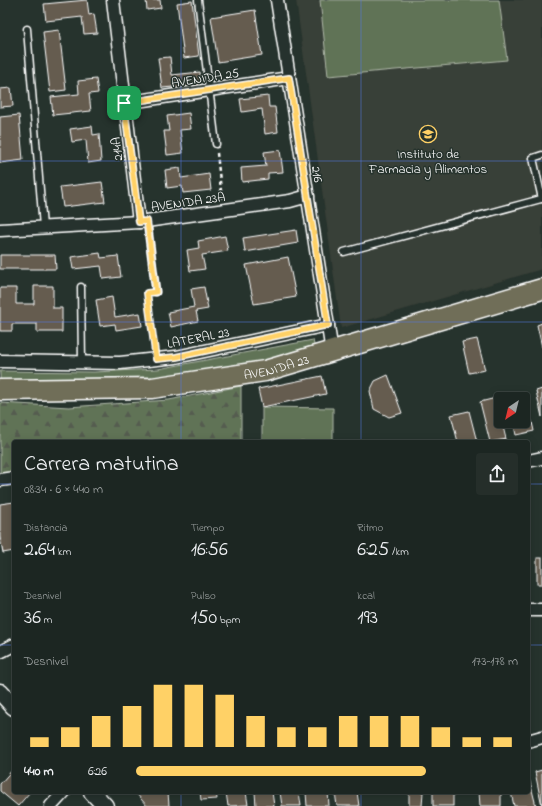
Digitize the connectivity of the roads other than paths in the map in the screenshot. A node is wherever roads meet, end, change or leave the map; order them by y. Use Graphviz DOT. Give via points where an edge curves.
graph roads {
  1 [pos="113,0"];
  2 [pos="198,0"];
  3 [pos="277,0"];
  4 [pos="27,29"];
  5 [pos="289,78"];
  6 [pos="210,91"];
  7 [pos="124,103"];
  8 [pos="216,144"];
  9 [pos="542,155"];
  10 [pos="308,196"];
  11 [pos="542,199"];
  12 [pos="143,222"];
  13 [pos="43,227"];
  14 [pos="0,230"];
  15 [pos="344,252"];
  16 [pos="82,287"];
  17 [pos="542,289"];
  18 [pos="156,292"];
  19 [pos="328,325"];
  20 [pos="332,352"];
  21 [pos="0,361"];
  22 [pos="82,362"];
  23 [pos="0,390"];
  24 [pos="542,458"];
  25 [pos="530,461"];
  26 [pos="12,478"];
  27 [pos="0,480"];
  28 [pos="530,610"];
  29 [pos="542,610"];
  30 [pos="12,646"];
  31 [pos="0,652"];
  32 [pos="0,692"];
  33 [pos="12,705"];
  34 [pos="542,737"];
  35 [pos="530,740"];
  36 [pos="62,794"];
  37 [pos="94,794"];
  38 [pos="51,806"];
  39 [pos="105,806"];
  1 -- 7 [label="street, 214A"];
  2 -- 6 [label="lane"];
  3 -- 5 [label="street, 216"];
  4 -- 13 [label="lane"];
  5 -- 6 [label="street, AVENIDA 25"];
  5 -- 10 [label="street, 216"];
  6 -- 7 [label="street, AVENIDA 25"];
  6 -- 8 [label="lane"];
  7 -- 12 [label="street, 214A"];
  9 -- 11 [label="lane" via="533,158"];
  10 -- 12 [label="street, AVENIDA 23A" via="290,201"];
  10 -- 19 [label="street, 216"];
  11 -- 15 [label="lane"];
  12 -- 13 [label="street, AVENIDA 23A"];
  12 -- 18 [label="lane"];
  13 -- 14 [label="street, AVENIDA 23A"];
  16 -- 22 [label="lane"];
  17 -- 20 [label="main road, AVENIDA 23"];
  19 -- 20 [label="street, 216"];
  19 -- 22 [label="street, LATERAL 23" via="176,357 120,363"];
  20 -- 23 [label="main road, AVENIDA 23" via="265,371 152,388"];
  21 -- 22 [label="street, LATERAL 23"];
  24 -- 25 [label="street"];
  26 -- 27 [label="street"];
  28 -- 29 [label="street"];
  30 -- 31 [label="street"];
  32 -- 33 [label="street"];
  34 -- 35 [label="street"];
  36 -- 38 [label="street"];
  37 -- 39 [label="street"];
}
